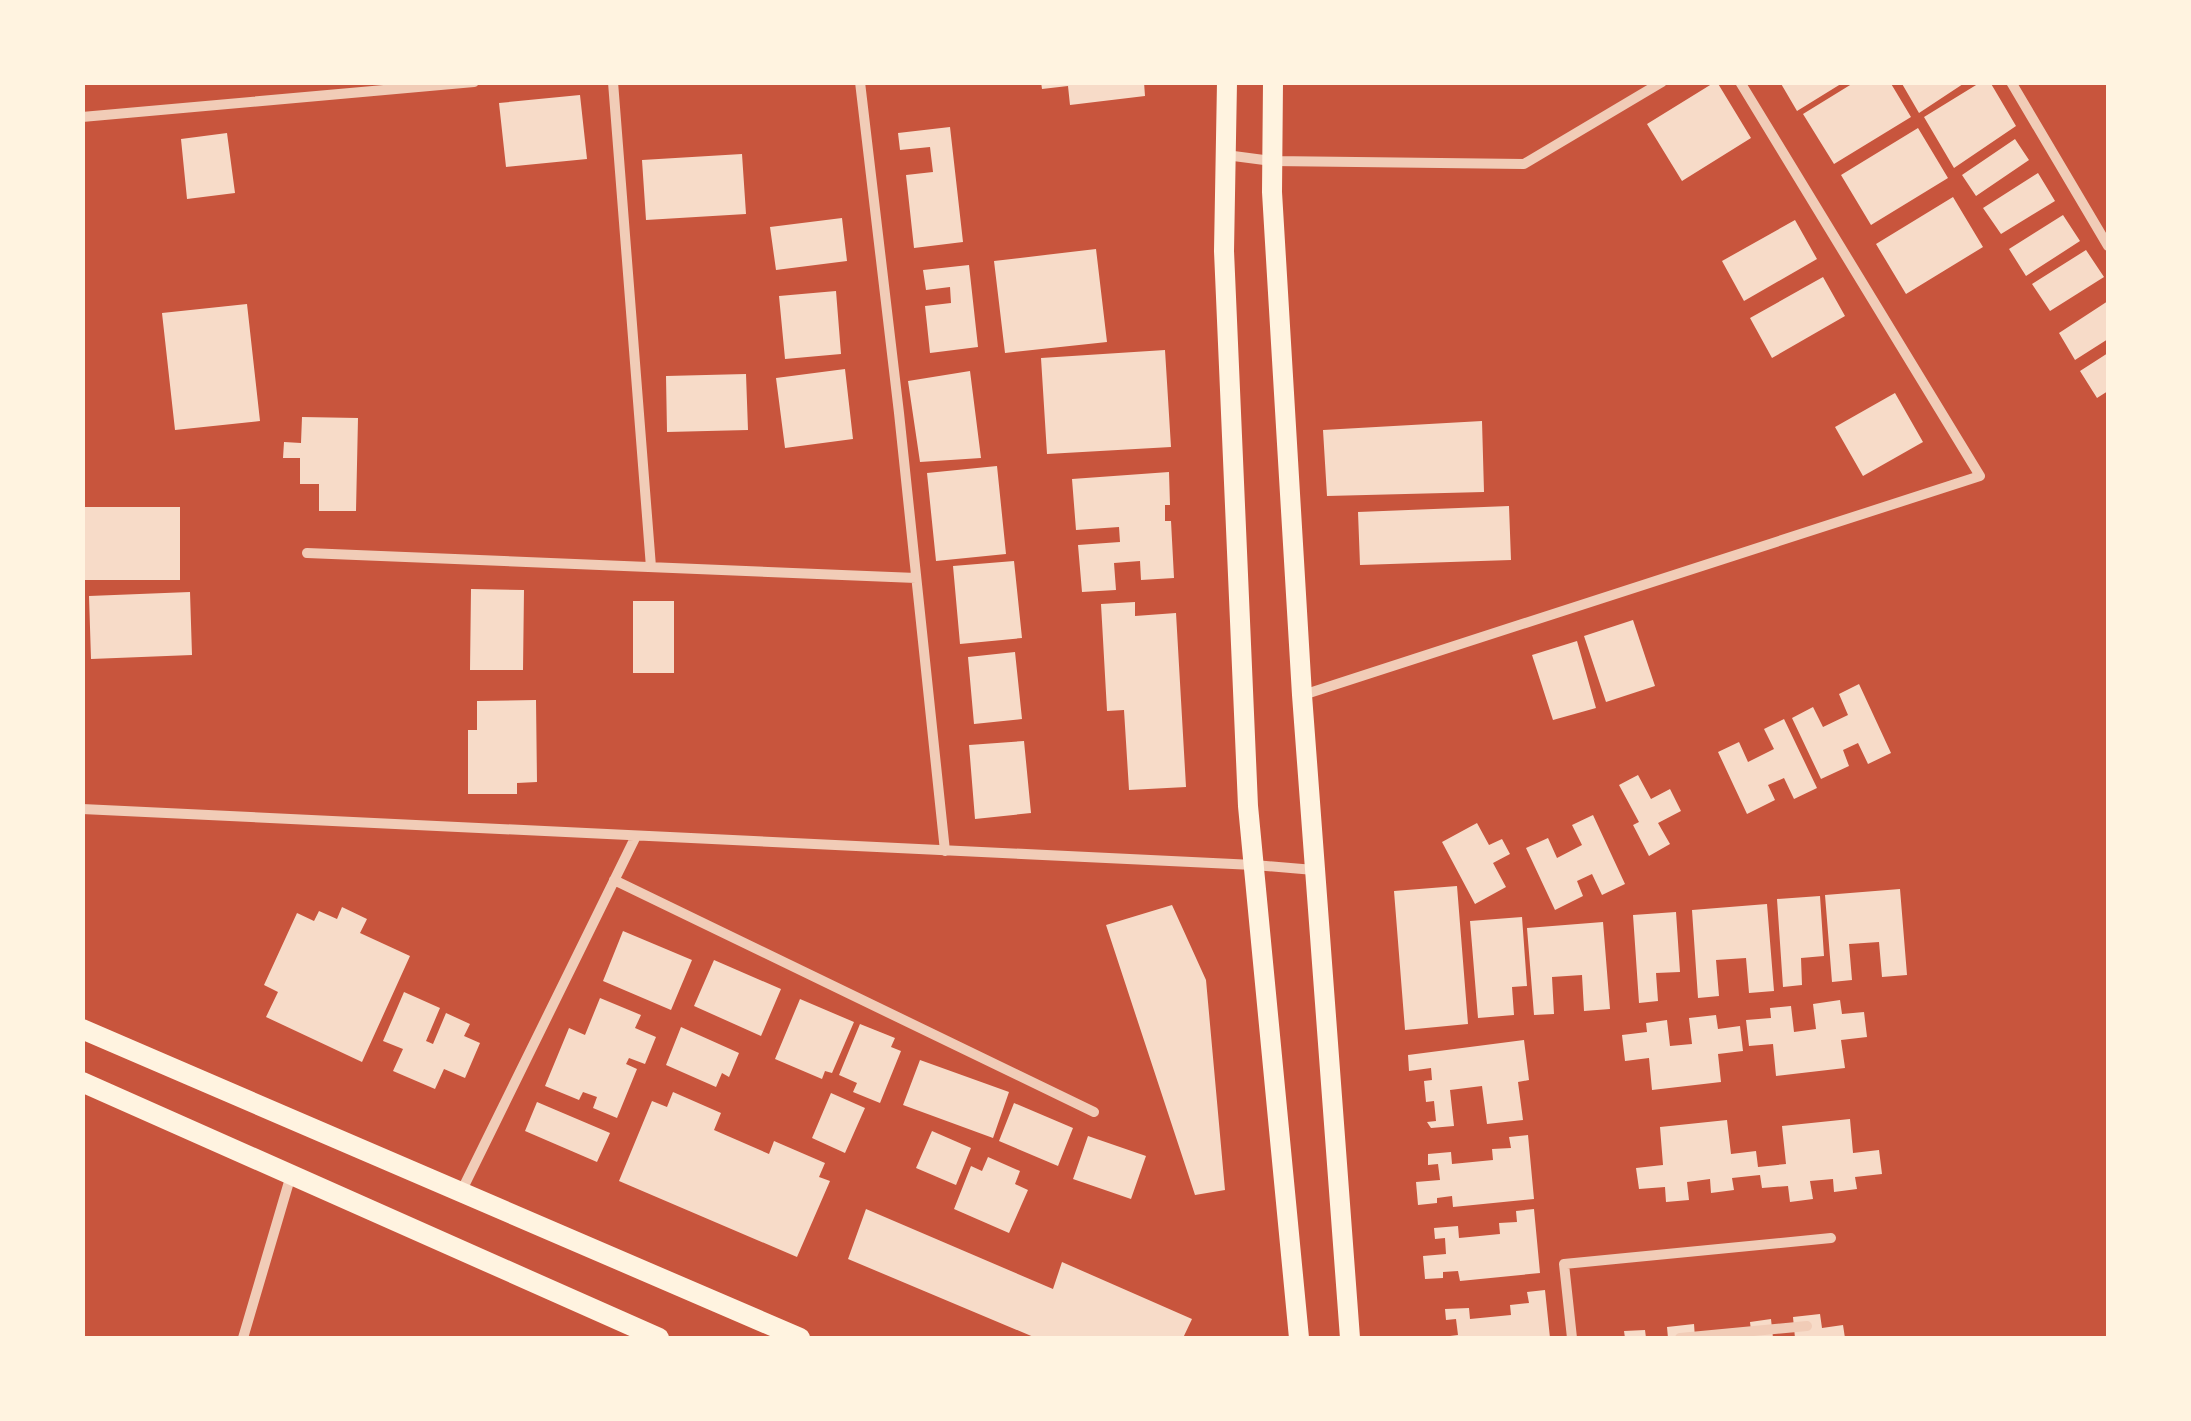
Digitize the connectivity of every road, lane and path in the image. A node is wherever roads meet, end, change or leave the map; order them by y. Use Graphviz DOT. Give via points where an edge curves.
graph roads {
  1 [pos="474,82"];
  2 [pos="613,82"];
  3 [pos="860,82"];
  4 [pos="1227,82"];
  5 [pos="1273,82"];
  6 [pos="1662,82"];
  7 [pos="1740,82"];
  8 [pos="2011,82"];
  9 [pos="82,117"];
  10 [pos="1225,155"];
  11 [pos="1272,161"];
  12 [pos="2108,246"];
  13 [pos="307,552"];
  14 [pos="651,566"];
  15 [pos="916,578"];
  16 [pos="1302,696"];
  17 [pos="82,809"];
  18 [pos="636,836"];
  19 [pos="945,851"];
  20 [pos="1254,866"];
  21 [pos="1314,870"];
  22 [pos="614,880"];
  23 [pos="82,1029"];
  24 [pos="82,1082"];
  25 [pos="1094,1112"];
  26 [pos="291,1174"];
  27 [pos="461,1192"];
  28 [pos="1831,1238"];
  29 [pos="1807,1326"];
  30 [pos="243,1338"];
  31 [pos="659,1338"];
  32 [pos="800,1338"];
  33 [pos="1299,1338"];
  34 [pos="1350,1338"];
  35 [pos="1572,1338"];
  36 [pos="1680,1338"];
  1 -- 9 [label="street"];
  2 -- 14 [label="street"];
  3 -- 15 [label="street"];
  4 -- 10 [label="main road"];
  5 -- 11 [label="main road"];
  6 -- 11 [label="street" via="1524,164"];
  7 -- 16 [label="street" via="1980,476"];
  8 -- 12 [label="street"];
  10 -- 11 [label="street"];
  10 -- 20 [label="main road"];
  11 -- 16 [label="main road"];
  13 -- 14 [label="street"];
  14 -- 15 [label="street"];
  15 -- 19 [label="street"];
  16 -- 21 [label="main road"];
  17 -- 18 [label="street"];
  18 -- 19 [label="street"];
  18 -- 22 [label="street"];
  19 -- 20 [label="street"];
  20 -- 21 [label="street"];
  20 -- 33 [label="main road"];
  21 -- 34 [label="main road"];
  22 -- 25 [label="street"];
  22 -- 27 [label="street"];
  23 -- 27 [label="main road"];
  24 -- 26 [label="main road"];
  26 -- 30 [label="street"];
  26 -- 31 [label="main road"];
  27 -- 32 [label="main road"];
  28 -- 35 [label="street" via="1564,1264"];
  29 -- 36 [label="street"];
}
